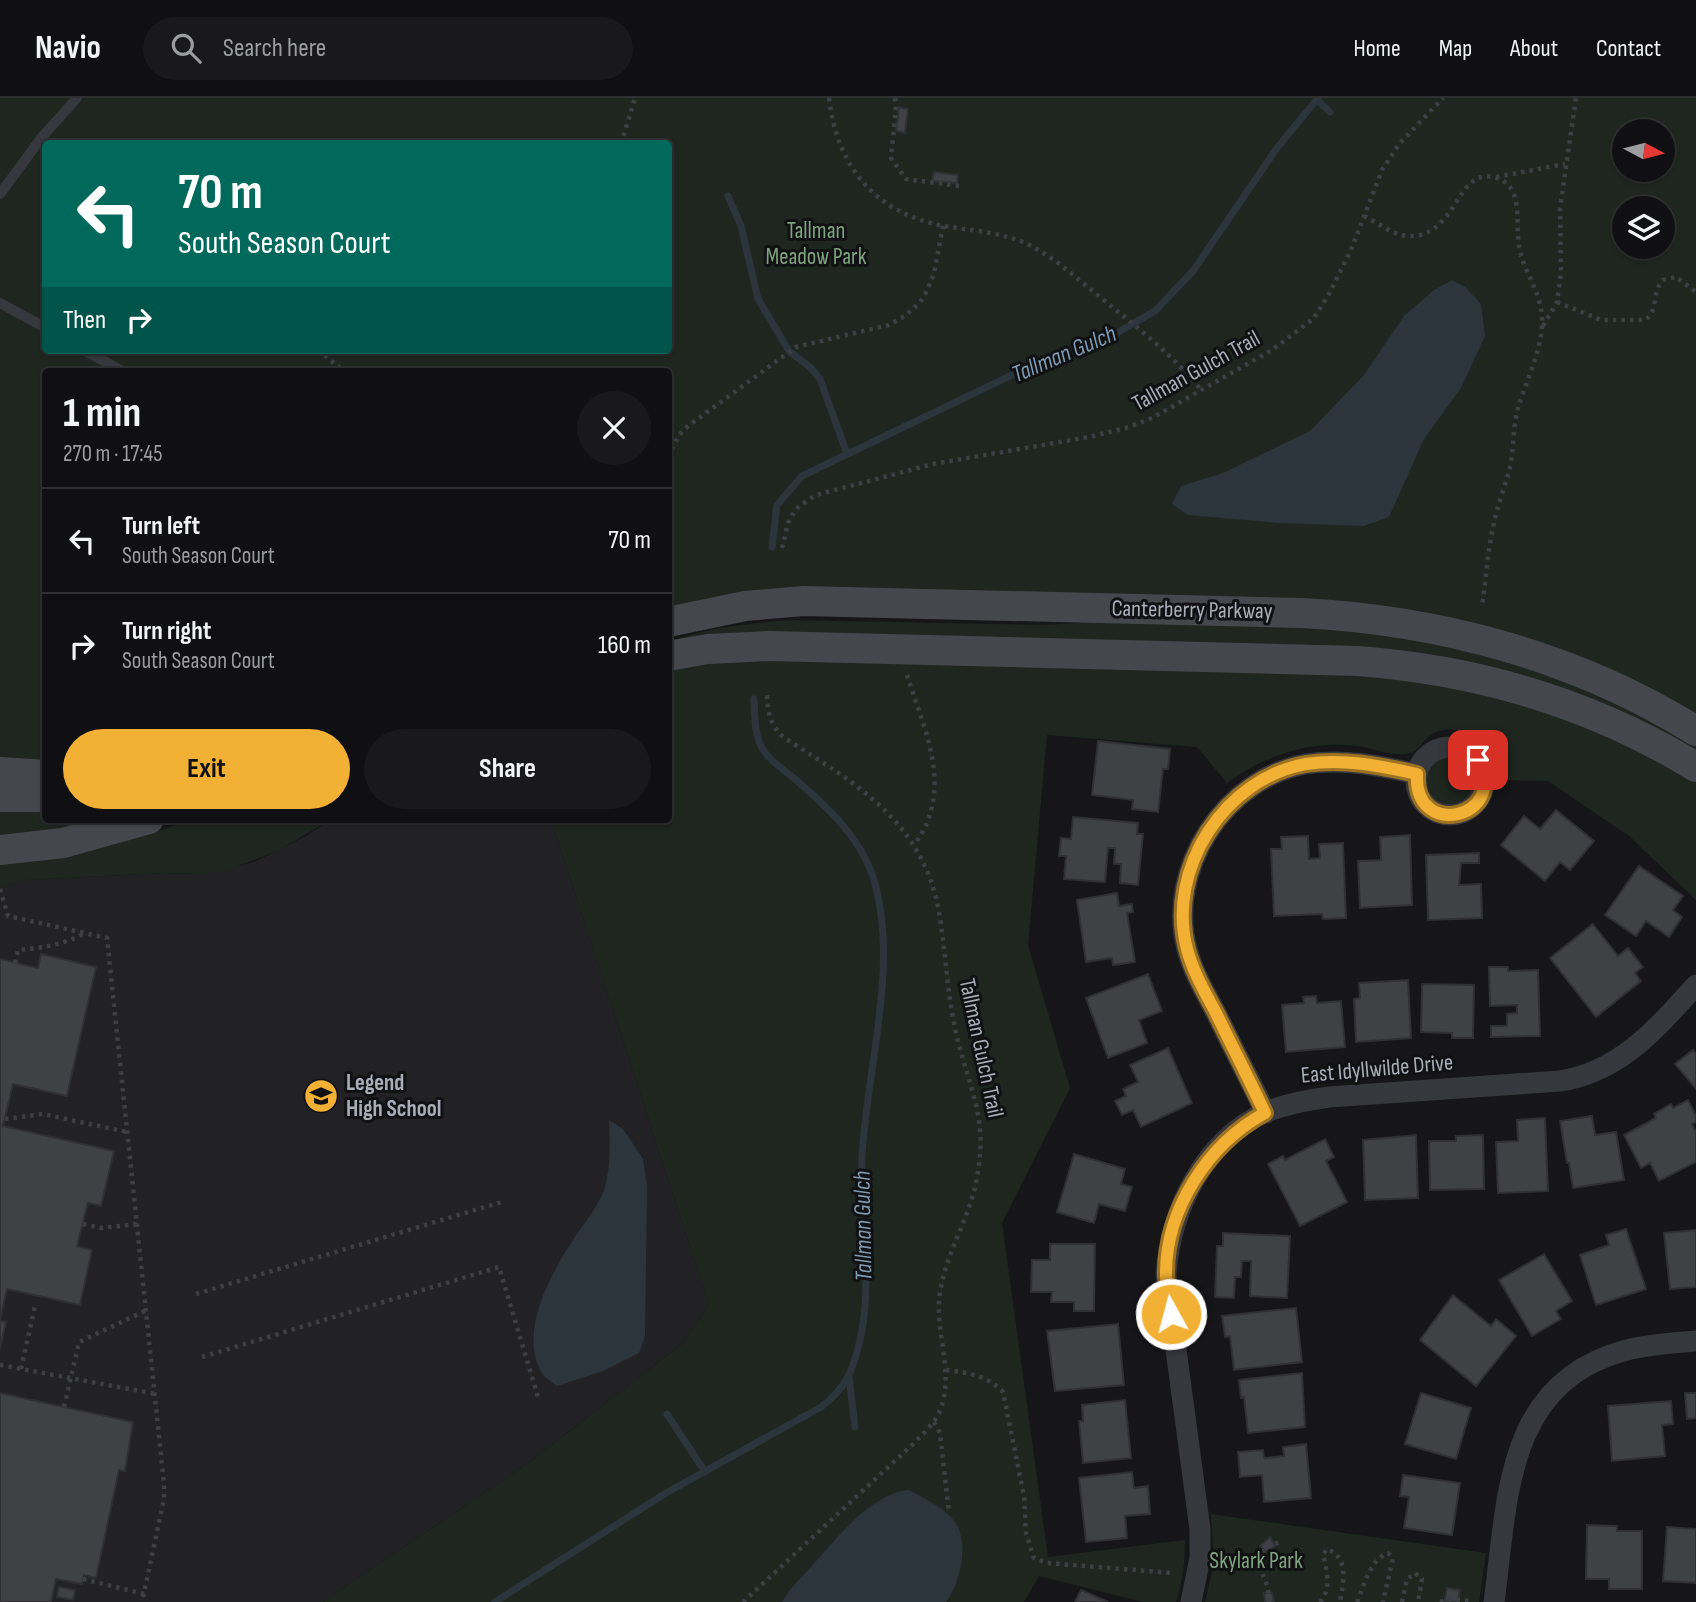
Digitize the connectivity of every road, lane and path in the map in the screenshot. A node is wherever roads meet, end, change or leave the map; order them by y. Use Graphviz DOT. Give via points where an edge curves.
graph roads {
  1 [pos="77,98"];
  2 [pos="635,98"];
  3 [pos="829,98"];
  4 [pos="895,98"];
  5 [pos="1443,98"];
  6 [pos="1576,98"];
  7 [pos="622,140"];
  8 [pos="1565,164"];
  9 [pos="1495,177"];
  10 [pos="959,186"];
  11 [pos="0,194"];
  12 [pos="1364,216"];
  13 [pos="943,226"];
  14 [pos="1696,292"];
  15 [pos="1557,302"];
  16 [pos="0,303"];
  17 [pos="42,326"];
  18 [pos="1542,327"];
  19 [pos="91,354"];
  20 [pos="323,354"];
  21 [pos="116,368"];
  22 [pos="340,368"];
  23 [pos="1201,390"];
  24 [pos="672,447"];
  25 [pos="782,548"];
  26 [pos="1482,607"];
  27 [pos="672,621"];
  28 [pos="672,655"];
  29 [pos="907,675"];
  30 [pos="767,695"];
  31 [pos="1696,731"];
  32 [pos="1696,767"];
  33 [pos="0,772"];
  34 [pos="1417,774"];
  35 [pos="42,775"];
  36 [pos="0,797"];
  37 [pos="42,797"];
  38 [pos="134,823"];
  39 [pos="914,845"];
  40 [pos="0,849"];
  41 [pos="0,889"];
  42 [pos="85,933"];
  43 [pos="15,963"];
  44 [pos="1696,985"];
  45 [pos="1265,1113"];
  46 [pos="5,1119"];
  47 [pos="127,1132"];
  48 [pos="505,1201"];
  49 [pos="83,1224"];
  50 [pos="138,1224"];
  51 [pos="196,1294"];
  52 [pos="34,1306"];
  53 [pos="147,1310"];
  54 [pos="1696,1341"];
  55 [pos="202,1357"];
  56 [pos="0,1365"];
  57 [pos="21,1369"];
  58 [pos="946,1370"];
  59 [pos="71,1377"];
  60 [pos="156,1394"];
  61 [pos="538,1397"];
  62 [pos="64,1407"];
  63 [pos="934,1422"];
  64 [pos="949,1513"];
  65 [pos="1280,1542"];
  66 [pos="1222,1567"];
  67 [pos="1259,1569"];
  68 [pos="1172,1573"];
  69 [pos="83,1579"];
  70 [pos="144,1594"];
  71 [pos="1469,1601"];
  72 [pos="142,1602"];
  73 [pos="743,1602"];
  74 [pos="1191,1602"];
  75 [pos="1269,1602"];
  76 [pos="1320,1602"];
  77 [pos="1340,1602"];
  78 [pos="1357,1602"];
  79 [pos="1383,1602"];
  80 [pos="1402,1602"];
  81 [pos="1418,1602"];
  82 [pos="1440,1602"];
  83 [pos="1494,1602"];
  1 -- 11 [label="lane"];
  2 -- 7 [label="path"];
  3 -- 13 [label="path" via="842,151 860,180 897,211"];
  4 -- 10 [label="path" via="891,158 906,179"];
  5 -- 12 [label="path, Tallman Gulch Trail" via="1389,158"];
  6 -- 8 [label="path"];
  8 -- 9 [label="path"];
  8 -- 15 [label="path"];
  9 -- 12 [label="path" via="1469,182 1450,215 1422,234 1406,236"];
  9 -- 18 [label="path" via="1508,184 1516,200 1518,243 1535,285"];
  12 -- 23 [label="path, Tallman Gulch Trail" via="1339,275 1313,319 1272,350"];
  13 -- 23 [label="path" via="1013,238 1052,258 1162,349"];
  13 -- 24 [label="path" via="927,291 905,316 889,325 789,351 688,426"];
  14 -- 15 [label="path" via="1676,277 1663,280 1655,292 1651,316 1645,320 1601,320"];
  15 -- 18 [label="path"];
  16 -- 17 [label="lane"];
  18 -- 26 [label="path" via="1518,410 1511,464 1493,527"];
  19 -- 21 [label="lane"];
  20 -- 22 [label="path"];
  23 -- 25 [label="path, Tallman Gulch Trail" via="1126,428 933,464 817,495 793,514"];
  27 -- 31 [label="street, Canterberry Parkway" via="745,606 804,601 1363,617 1458,634 1552,662 1638,699"];
  28 -- 32 [label="street, Canterberry Parkway" via="769,646 1403,665 1481,678 1558,701 1640,735"];
  29 -- 39 [label="path" via="931,751 936,784 924,832"];
  30 -- 39 [label="path, Tallman Gulch Trail" via="774,729 869,794"];
  33 -- 35 [label="street"];
  34 -- 45 [label="street" via="1341,762 1292,768 1259,782 1237,798 1196,853 1184,898 1187,950"];
  36 -- 37 [label="street"];
  38 -- 40 [label="street" via="62,843"];
  39 -- 58 [label="path, Tallman Gulch Trail" via="934,886 954,1021 981,1133 977,1178 941,1286 939,1329"];
  41 -- 42 [label="path" via="8,916"];
  42 -- 43 [label="path" via="74,940 18,950"];
  42 -- 47 [label="path" via="107,938"];
  44 -- 45 [label="street, East Idyllwilde Drive" via="1633,1050 1585,1075 1560,1081 1329,1097"];
  45 -- 74 [label="street, East Idyllwilde Drive" via="1228,1139 1206,1164 1179,1210 1170,1242 1167,1287 1200,1529 1200,1558"];
  46 -- 47 [label="path" via="43,1114"];
  47 -- 50 [label="path"];
  48 -- 51 [label="path"];
  49 -- 50 [label="path" via="101,1228"];
  50 -- 53 [label="path"];
  52 -- 57 [label="path"];
  53 -- 59 [label="path" via="79,1342"];
  53 -- 60 [label="path"];
  54 -- 83 [label="street" via="1609,1356 1580,1371 1541,1406 1527,1428 1514,1465"];
  55 -- 61 [label="path" via="499,1267"];
  56 -- 57 [label="path"];
  57 -- 59 [label="path"];
  58 -- 63 [label="path, Tallman Gulch Trail" via="941,1408"];
  58 -- 68 [label="path" via="969,1373 1003,1392 1034,1558 1047,1563"];
  59 -- 60 [label="path"];
  59 -- 62 [label="path"];
  60 -- 70 [label="path" via="164,1499"];
  63 -- 64 [label="path" via="940,1433"];
  63 -- 73 [label="path, Tallman Gulch Trail"];
  65 -- 67 [label="path" via="1265,1547"];
  66 -- 67 [label="path"];
  67 -- 75 [label="path"];
  69 -- 70 [label="path"];
  70 -- 72 [label="path"];
  71 -- 82 [label="path" via="1449,1598"];
  76 -- 77 [label="path" via="1328,1585 1323,1555 1327,1549 1337,1555 1344,1572"];
  78 -- 79 [label="path" via="1374,1565 1388,1553 1393,1564"];
  80 -- 81 [label="path" via="1407,1579 1415,1573 1422,1579"];
}
